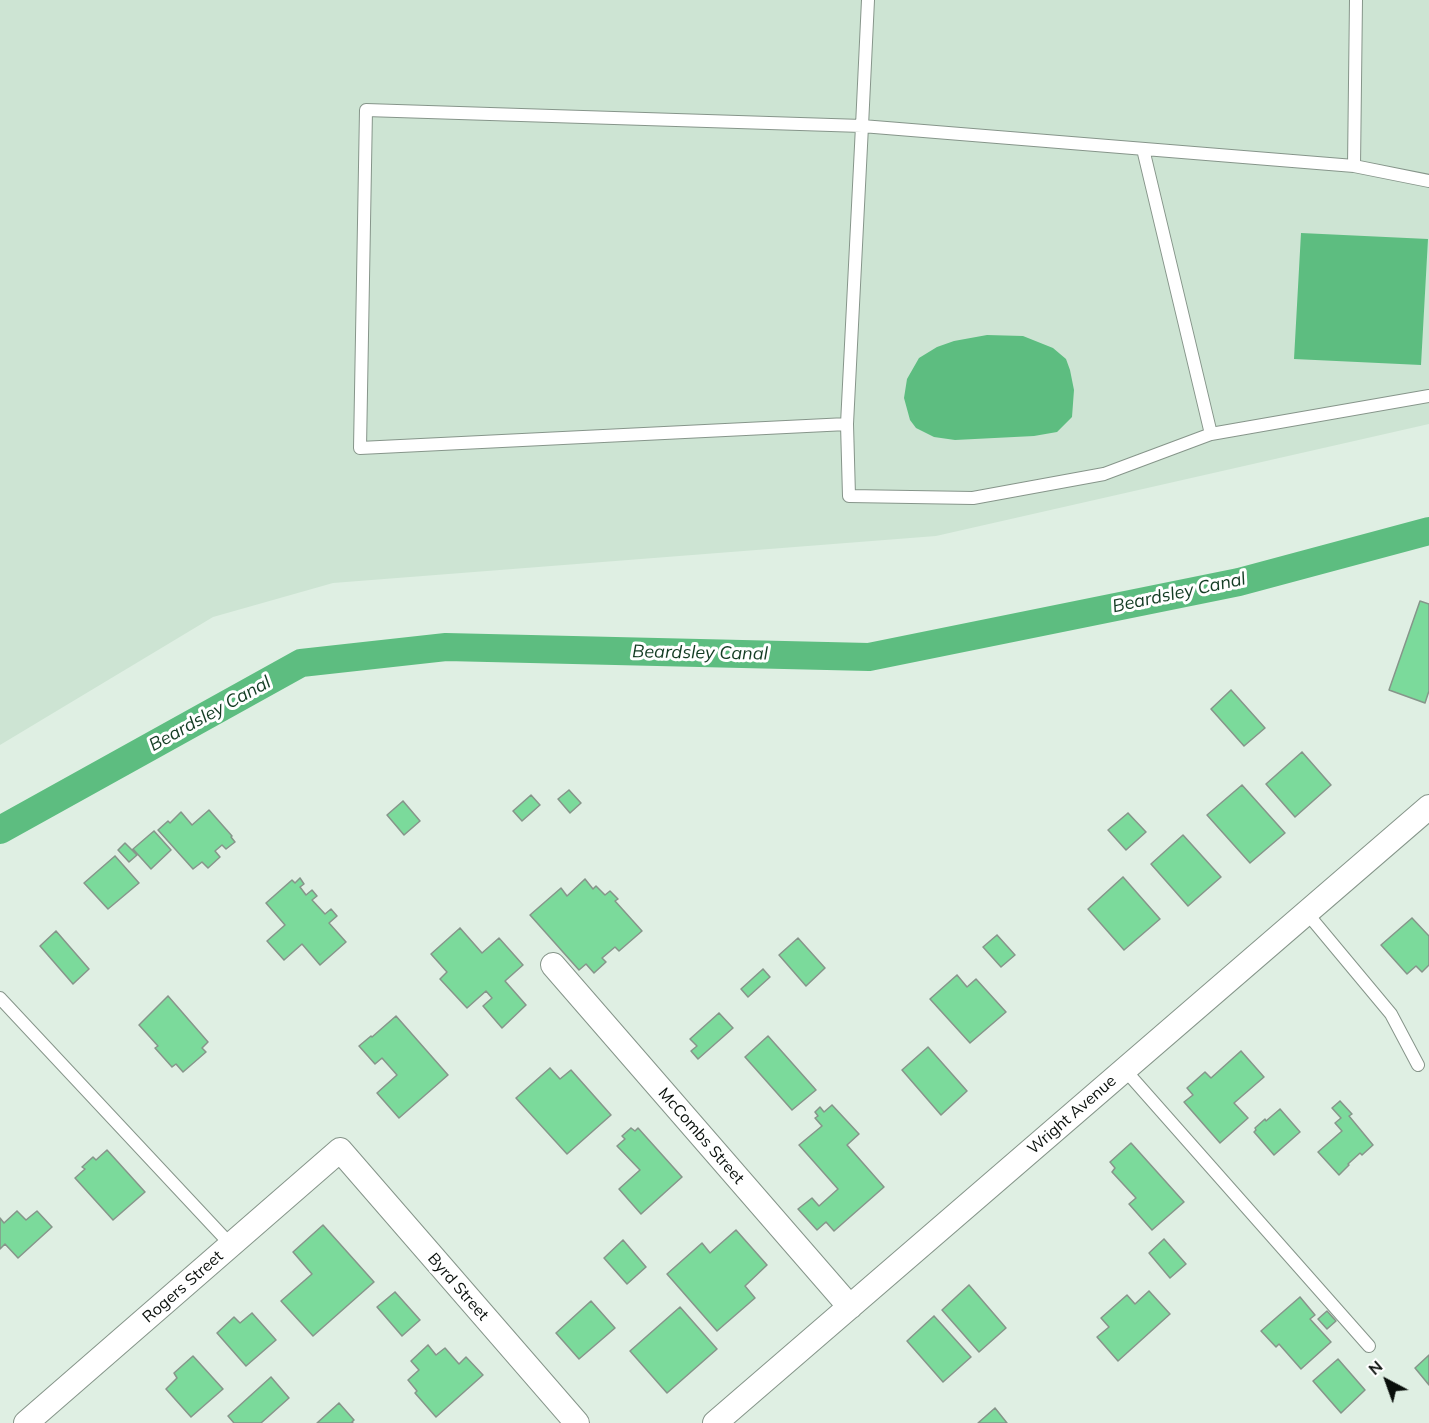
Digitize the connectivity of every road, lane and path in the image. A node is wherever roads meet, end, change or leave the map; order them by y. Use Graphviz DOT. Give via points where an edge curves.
graph roads {
  1 [pos="868,0"];
  2 [pos="1356,0"];
  3 [pos="862,126"];
  4 [pos="1143,149"];
  5 [pos="1354,166"];
  6 [pos="1429,181"];
  7 [pos="1429,396"];
  8 [pos="847,424"];
  9 [pos="1210,434"];
  10 [pos="1429,807"];
  11 [pos="1306,912"];
  12 [pos="553,965"];
  13 [pos="0,998"];
  14 [pos="1418,1065"];
  15 [pos="1125,1070"];
  16 [pos="340,1150"];
  17 [pos="231,1245"];
  18 [pos="850,1307"];
  19 [pos="1369,1346"];
  20 [pos="26,1423"];
  21 [pos="577,1423"];
  22 [pos="715,1423"];
  1 -- 3 [label="lane"];
  2 -- 5 [label="lane"];
  3 -- 4 [label="lane"];
  3 -- 8 [label="lane"];
  3 -- 8 [label="lane" via="366,110 360,448"];
  4 -- 5 [label="lane"];
  4 -- 9 [label="lane"];
  5 -- 6 [label="lane"];
  7 -- 9 [label="lane"];
  8 -- 9 [label="lane" via="849,496 974,498 1104,474"];
  10 -- 11 [label="street, Wright Avenue"];
  11 -- 14 [label="lane" via="1391,1014"];
  11 -- 15 [label="street, Wright Avenue"];
  12 -- 18 [label="street, McCombs Street"];
  13 -- 17 [label="lane"];
  15 -- 18 [label="street, Wright Avenue"];
  15 -- 19 [label="lane"];
  16 -- 17 [label="street, Rogers Street"];
  16 -- 21 [label="street, Byrd Street"];
  17 -- 20 [label="street, Rogers Street"];
  18 -- 22 [label="street, Wright Avenue"];
}
